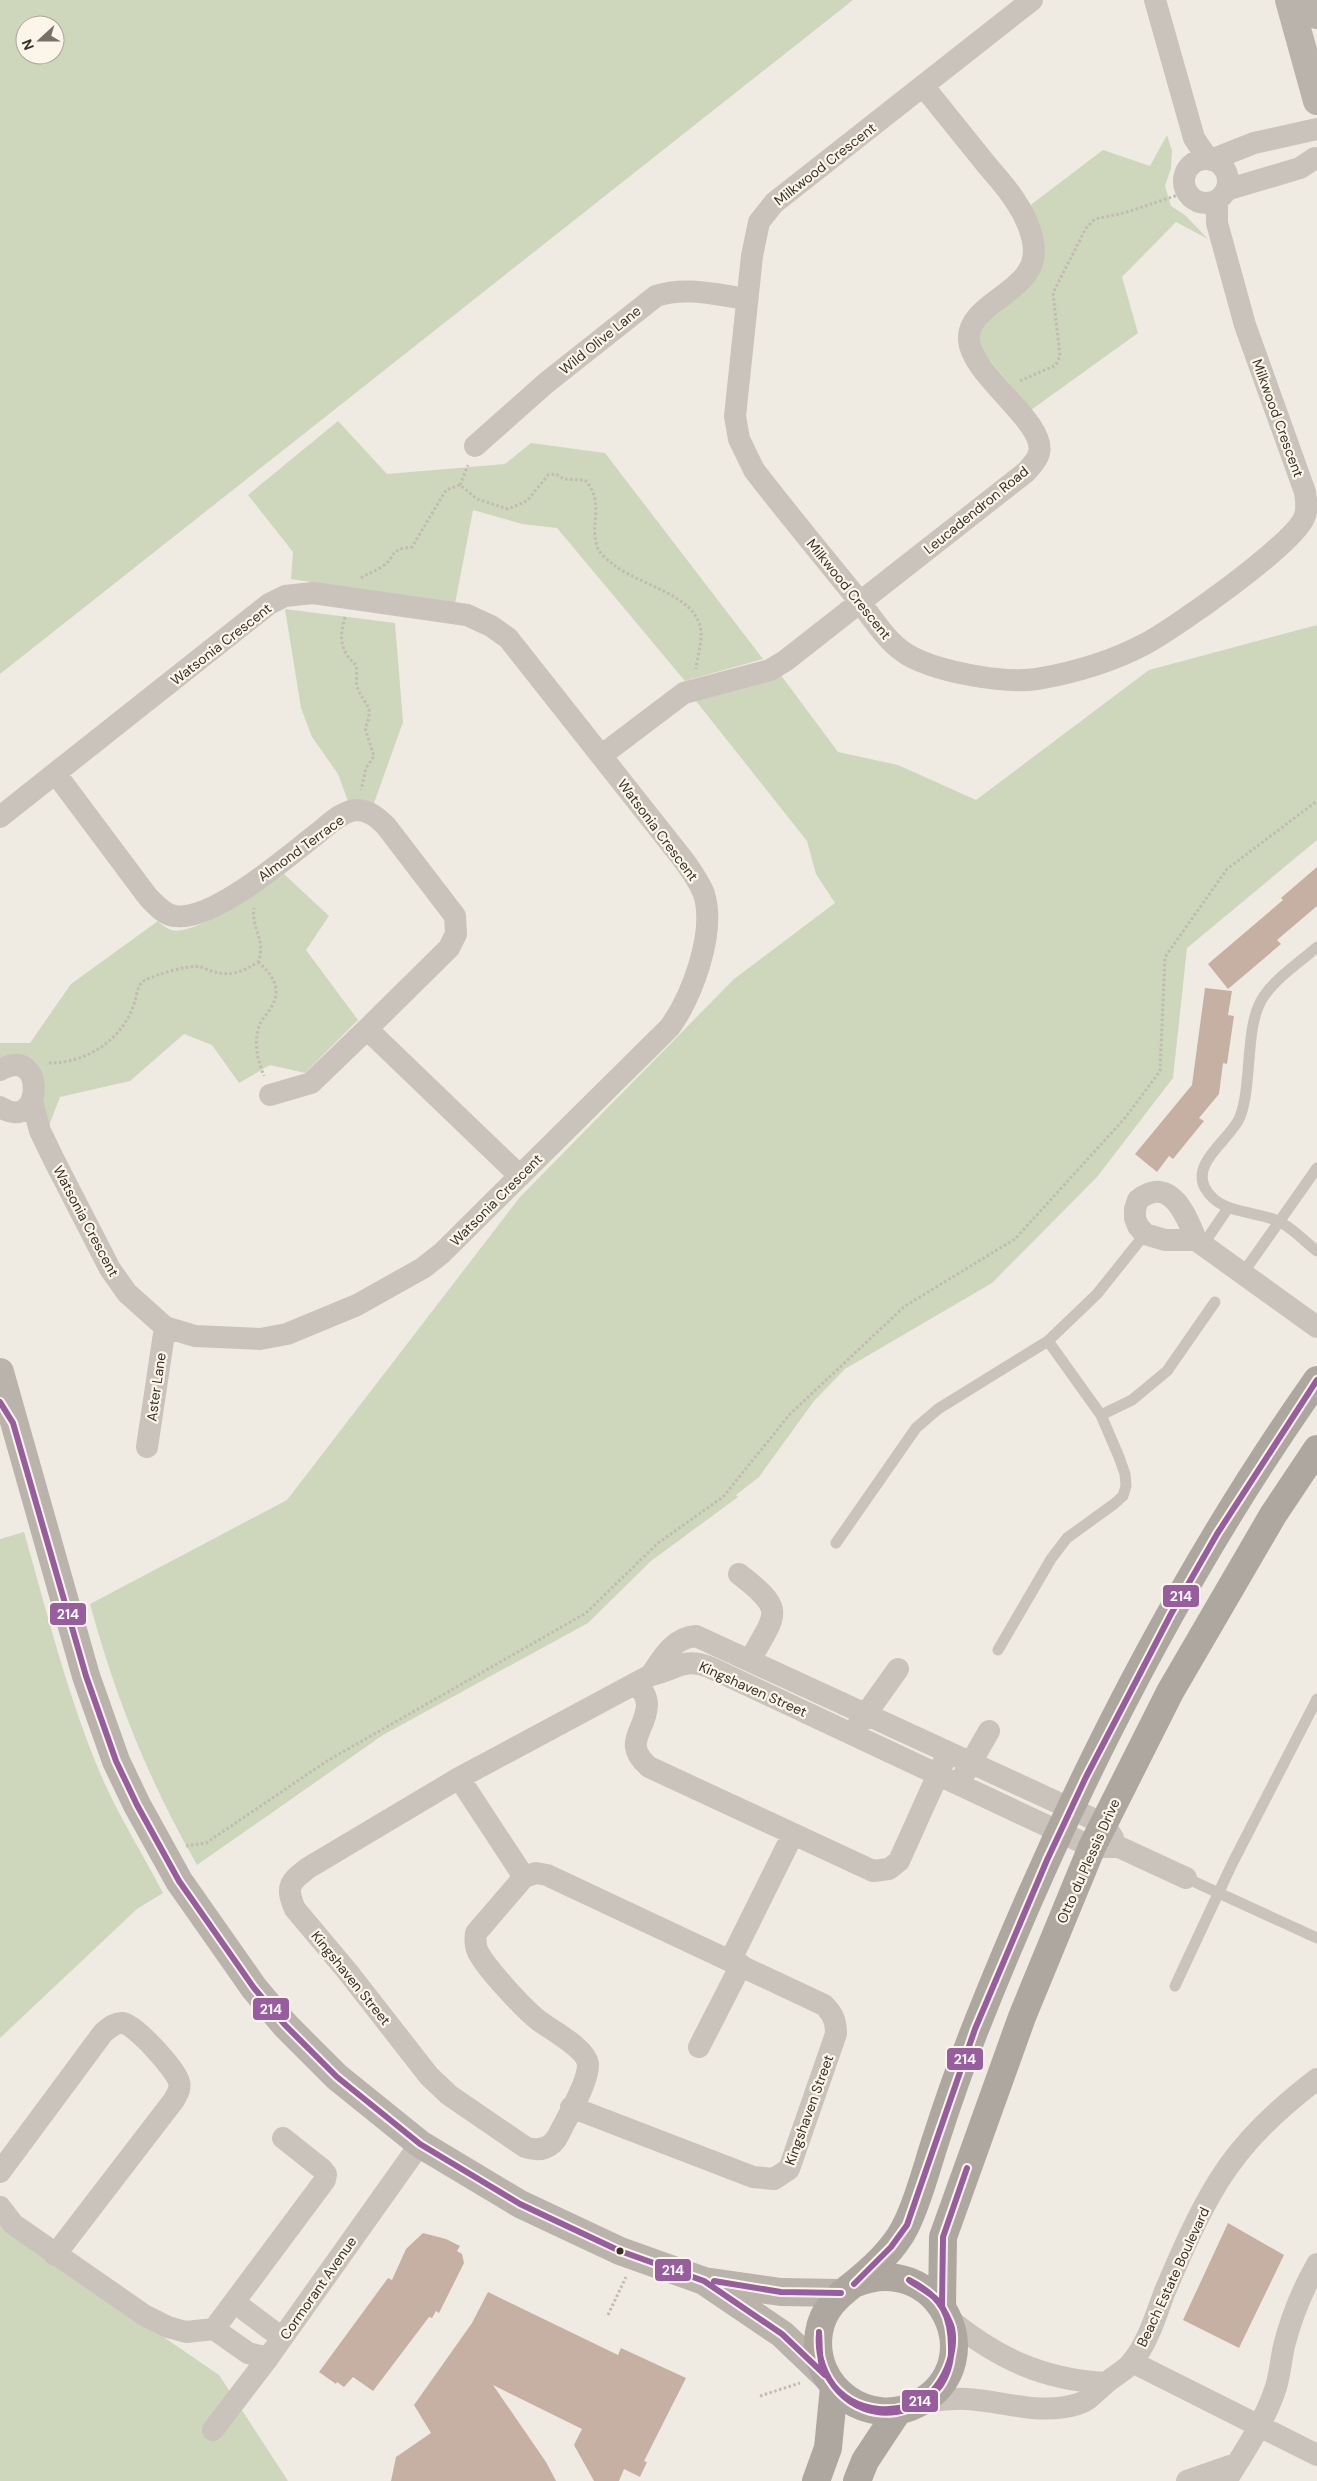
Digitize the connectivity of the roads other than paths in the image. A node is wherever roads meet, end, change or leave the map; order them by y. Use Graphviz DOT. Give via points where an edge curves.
graph roads {
  1 [pos="1032,0"];
  2 [pos="1155,0"];
  3 [pos="1289,0"];
  4 [pos="1312,0"];
  5 [pos="1317,15"];
  6 [pos="924,87"];
  7 [pos="1317,101"];
  8 [pos="1317,129"];
  9 [pos="1316,158"];
  10 [pos="1203,161"];
  11 [pos="1212,192"];
  12 [pos="747,299"];
  13 [pos="475,446"];
  14 [pos="861,603"];
  15 [pos="602,755"];
  16 [pos="56,774"];
  17 [pos="0,817"];
  18 [pos="1317,947"];
  19 [pos="367,1029"];
  20 [pos="2,1065"];
  21 [pos="270,1095"];
  22 [pos="12,1110"];
  23 [pos="1317,1168"];
  24 [pos="520,1176"];
  25 [pos="1228,1208"];
  26 [pos="1279,1221"];
  27 [pos="1145,1234"];
  28 [pos="1200,1242"];
  29 [pos="1317,1251"];
  30 [pos="1243,1273"];
  31 [pos="1215,1302"];
  32 [pos="165,1327"];
  33 [pos="1317,1328"];
  34 [pos="1048,1341"];
  35 [pos="0,1372"];
  36 [pos="1317,1380"];
  37 [pos="6,1413"];
  38 [pos="1101,1415"];
  39 [pos="147,1447"];
  40 [pos="1317,1449"];
  41 [pos="836,1543"];
  42 [pos="739,1574"];
  43 [pos="998,1650"];
  44 [pos="750,1660"];
  45 [pos="898,1669"];
  46 [pos="644,1679"];
  47 [pos="1317,1699"];
  48 [pos="865,1712"];
  49 [pos="989,1731"];
  50 [pos="852,1734"];
  51 [pos="949,1750"];
  52 [pos="971,1761"];
  53 [pos="938,1775"];
  54 [pos="459,1778"];
  55 [pos="959,1785"];
  56 [pos="1064,1819"];
  57 [pos="793,1834"];
  58 [pos="1105,1839"];
  59 [pos="524,1877"];
  60 [pos="1186,1878"];
  61 [pos="1219,1893"];
  62 [pos="1317,1938"];
  63 [pos="736,1962"];
  64 [pos="1175,1986"];
  65 [pos="699,2047"];
  66 [pos="1317,2079"];
  67 [pos="571,2107"];
  68 [pos="282,2138"];
  69 [pos="420,2144"];
  70 [pos="0,2172"];
  71 [pos="0,2207"];
  72 [pos="56,2255"];
  73 [pos="1317,2264"];
  74 [pos="704,2281"];
  75 [pos="847,2288"];
  76 [pos="234,2302"];
  77 [pos="945,2313"];
  78 [pos="214,2330"];
  79 [pos="282,2338"];
  80 [pos="268,2358"];
  81 [pos="1132,2362"];
  82 [pos="820,2381"];
  83 [pos="1106,2382"];
  84 [pos="909,2407"];
  85 [pos="1260,2426"];
  86 [pos="213,2430"];
  87 [pos="1317,2455"];
  88 [pos="1231,2473"];
  89 [pos="816,2481"];
  90 [pos="857,2481"];
  91 [pos="1187,2481"];
  1 -- 6 [label="street, Milkwood Crescent"];
  2 -- 10 [label="street"];
  3 -- 7 [label="street"];
  4 -- 5 [label="street"];
  6 -- 12 [label="street, Milkwood Crescent" via="765,213 759,222"];
  6 -- 14 [label="street, Leucadendron Road" via="1016,202 1032,240 1034,259 1028,272 980,314 971,326 969,339 980,366 1031,427 1039,441 1039,452 1026,472"];
  8 -- 10 [label="street" via="1254,143"];
  9 -- 11 [label="street" via="1300,168"];
  10 -- 11 [label="street" via="1221,165"];
  10 -- 11 [label="street, Milkwood Crescent" via="1186,173 1184,183"];
  11 -- 14 [label="street, Milkwood Crescent" via="1254,353 1305,492 1307,506 1296,531 1240,578 1143,644 1092,664 1035,679 992,678 926,663 895,646"];
  12 -- 13 [label="street, Wild Olive Lane" via="670,291 656,296 546,383"];
  12 -- 14 [label="street, Milkwood Crescent" via="735,416 739,439 754,470"];
  14 -- 15 [label="street, Leucadendron Road" via="770,670 695,689 675,699"];
  15 -- 16 [label="street, Watsonia Crescent" via="508,638 491,626 467,615 299,593 269,604"];
  15 -- 24 [label="street, Watsonia Crescent" via="695,876 704,895 707,914 702,956 687,1001 670,1027"];
  16 -- 17 [label="street, Watsonia Crescent"];
  16 -- 19 [label="street, Almond Terrace" via="148,897 162,911 176,916 193,915 215,907 252,884 339,817 356,810 372,814 386,826 455,916 456,934 449,948"];
  18 -- 25 [label="lane" via="1264,995 1256,1010 1239,1119 1202,1170 1205,1188"];
  19 -- 21 [label="street, Almond Terrace" via="311,1084"];
  19 -- 24 [label="street"];
  20 -- 22 [label="street, Watsonia Crescent" via="21,1068 33,1079 35,1089"];
  22 -- 32 [label="street, Watsonia Crescent" via="40,1131 110,1269 127,1293"];
  23 -- 26 [label="lane"];
  24 -- 32 [label="street, Watsonia Crescent" via="423,1268 317,1322 287,1334 260,1339 195,1336"];
  25 -- 26 [label="lane"];
  25 -- 28 [label="lane"];
  26 -- 29 [label="lane"];
  26 -- 30 [label="lane"];
  27 -- 28 [label="street" via="1166,1240"];
  27 -- 28 [label="street" via="1135,1218 1138,1200 1154,1192 1164,1193 1173,1197 1181,1207"];
  27 -- 34 [label="lane" via="1097,1294"];
  28 -- 30 [label="street"];
  30 -- 33 [label="street"];
  31 -- 38 [label="lane" via="1167,1371 1151,1387"];
  32 -- 39 [label="street, Aster Lane"];
  34 -- 38 [label="lane"];
  34 -- 41 [label="lane" via="938,1409 916,1428"];
  35 -- 37 [label="street"];
  36 -- 56 [label="main road" via="1253,1475 1193,1575"];
  37 -- 69 [label="street" via="98,1714 137,1805 179,1881 248,1980 285,2025 337,2077"];
  38 -- 43 [label="lane" via="1125,1474 1123,1496 1067,1538 1051,1559"];
  40 -- 58 [label="main road, Otto du Plessis Drive" via="1273,1515 1170,1692"];
  42 -- 44 [label="street, Kingshaven Street" via="766,1596 773,1607 774,1615"];
  44 -- 46 [label="street, Kingshaven Street" via="696,1636 688,1637 672,1647"];
  44 -- 48 [label="street, Kingshaven Street"];
  45 -- 48 [label="street"];
  46 -- 50 [label="street, Kingshaven Street" via="696,1662"];
  46 -- 54 [label="street, Kingshaven Street"];
  46 -- 57 [label="street" via="647,1704 635,1745 643,1762"];
  47 -- 61 [label="lane"];
  48 -- 50 [label="street"];
  48 -- 51 [label="street, Kingshaven Street"];
  49 -- 52 [label="street"];
  50 -- 53 [label="street, Kingshaven Street"];
  51 -- 52 [label="street, Kingshaven Street"];
  51 -- 53 [label="street"];
  52 -- 55 [label="street"];
  52 -- 56 [label="street, Kingshaven Street"];
  53 -- 55 [label="street, Kingshaven Street"];
  53 -- 57 [label="street" via="906,1848 899,1861 889,1868 873,1871"];
  54 -- 59 [label="street"];
  54 -- 67 [label="street, Kingshaven Street" via="308,1868 293,1879 289,1888 290,1898 295,1909 429,2076 449,2095 524,2147 534,2150 554,2142"];
  55 -- 56 [label="street, Kingshaven Street"];
  56 -- 58 [label="street, Kingshaven Street"];
  56 -- 75 [label="main road" via="975,2030 907,2225 886,2253"];
  57 -- 63 [label="street"];
  58 -- 60 [label="street, Kingshaven Street"];
  58 -- 77 [label="main road, Otto du Plessis Drive" via="1022,2017 943,2237"];
  59 -- 63 [label="street, Kingshaven Street" via="536,1873 547,1875"];
  59 -- 67 [label="street, Kingshaven Street" via="483,1923 476,1933 475,1942 480,1956 522,2005 584,2054 588,2071"];
  60 -- 61 [label="lane"];
  61 -- 62 [label="lane"];
  61 -- 64 [label="lane"];
  63 -- 65 [label="street"];
  63 -- 67 [label="street, Kingshaven Street" via="824,2005 836,2022 836,2034 789,2168 782,2175 774,2179 754,2177"];
  66 -- 81 [label="street, Beach Estate Boulevard" via="1260,2127 1218,2183 1185,2244 1150,2329"];
  68 -- 76 [label="street" via="322,2169 326,2174 325,2180"];
  69 -- 74 [label="street" via="520,2204 633,2255"];
  69 -- 79 [label="street, Cormorant Avenue"];
  70 -- 72 [label="street" via="103,2033 112,2026 122,2023 131,2026 179,2080 180,2089 174,2100"];
  71 -- 72 [label="street" via="13,2224"];
  72 -- 78 [label="street" via="144,2315 168,2327 186,2332"];
  73 -- 85 [label="street" via="1296,2309 1284,2344 1276,2385"];
  74 -- 75 [label="street" via="780,2292"];
  74 -- 82 [label="street" via="782,2334"];
  75 -- 77 [label="main road" via="876,2277 904,2279 922,2287"];
  75 -- 82 [label="main road" via="825,2314 819,2331"];
  76 -- 78 [label="street"];
  76 -- 79 [label="street"];
  77 -- 83 [label="street" via="971,2337 1010,2360 1054,2376"];
  77 -- 84 [label="main road, Otto du Plessis Drive" via="953,2341 950,2365 939,2386"];
  78 -- 80 [label="street" via="248,2353"];
  79 -- 80 [label="street, Cormorant Avenue"];
  80 -- 86 [label="street, Cormorant Avenue"];
  81 -- 83 [label="street, Beach Estate Boulevard"];
  81 -- 85 [label="street"];
  82 -- 84 [label="main road" via="859,2406 880,2412"];
  82 -- 89 [label="main road" via="828,2448"];
  83 -- 84 [label="street, Beach Estate Boulevard" via="1081,2404 1053,2409 964,2399"];
  84 -- 90 [label="main road, Otto du Plessis Drive" via="870,2453"];
  85 -- 87 [label="street"];
  85 -- 88 [label="street"];
  88 -- 91 [label="street"];
}
